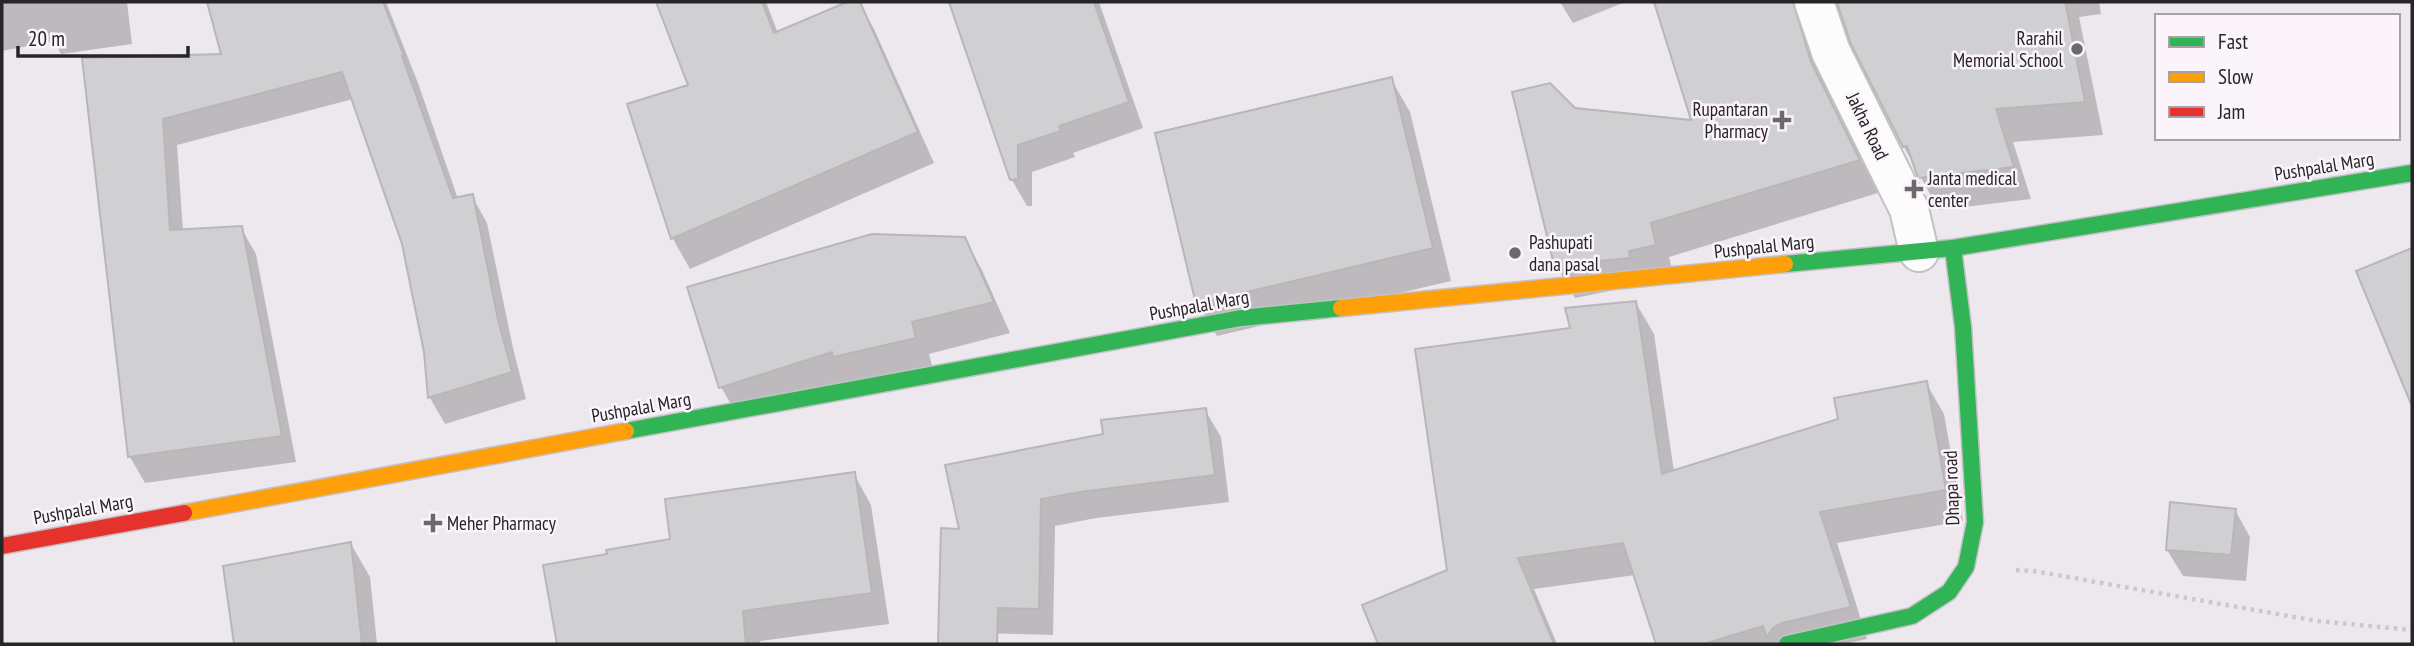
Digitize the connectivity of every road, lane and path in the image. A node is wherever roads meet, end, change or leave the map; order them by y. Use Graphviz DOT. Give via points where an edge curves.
graph roads {
  1 [pos="1814,2"];
  2 [pos="2412,173"];
  3 [pos="1936,250"];
  4 [pos="2,545"];
  5 [pos="1966,567"];
  6 [pos="2412,630"];
  7 [pos="1787,644"];
  1 -- 3 [label="street, Jakha Road" via="1831,52 1909,209"];
  2 -- 3 [label="street, Pushpalal Marg"];
  3 -- 4 [label="street, Pushpalal Marg" via="1241,318"];
  3 -- 5 [label="street, Dhapa road" via="1963,327 1975,522"];
  5 -- 6 [label="path" via="2034,571 2317,621"];
  5 -- 7 [label="street, Dhapa road" via="1949,592 1912,616"];
}
